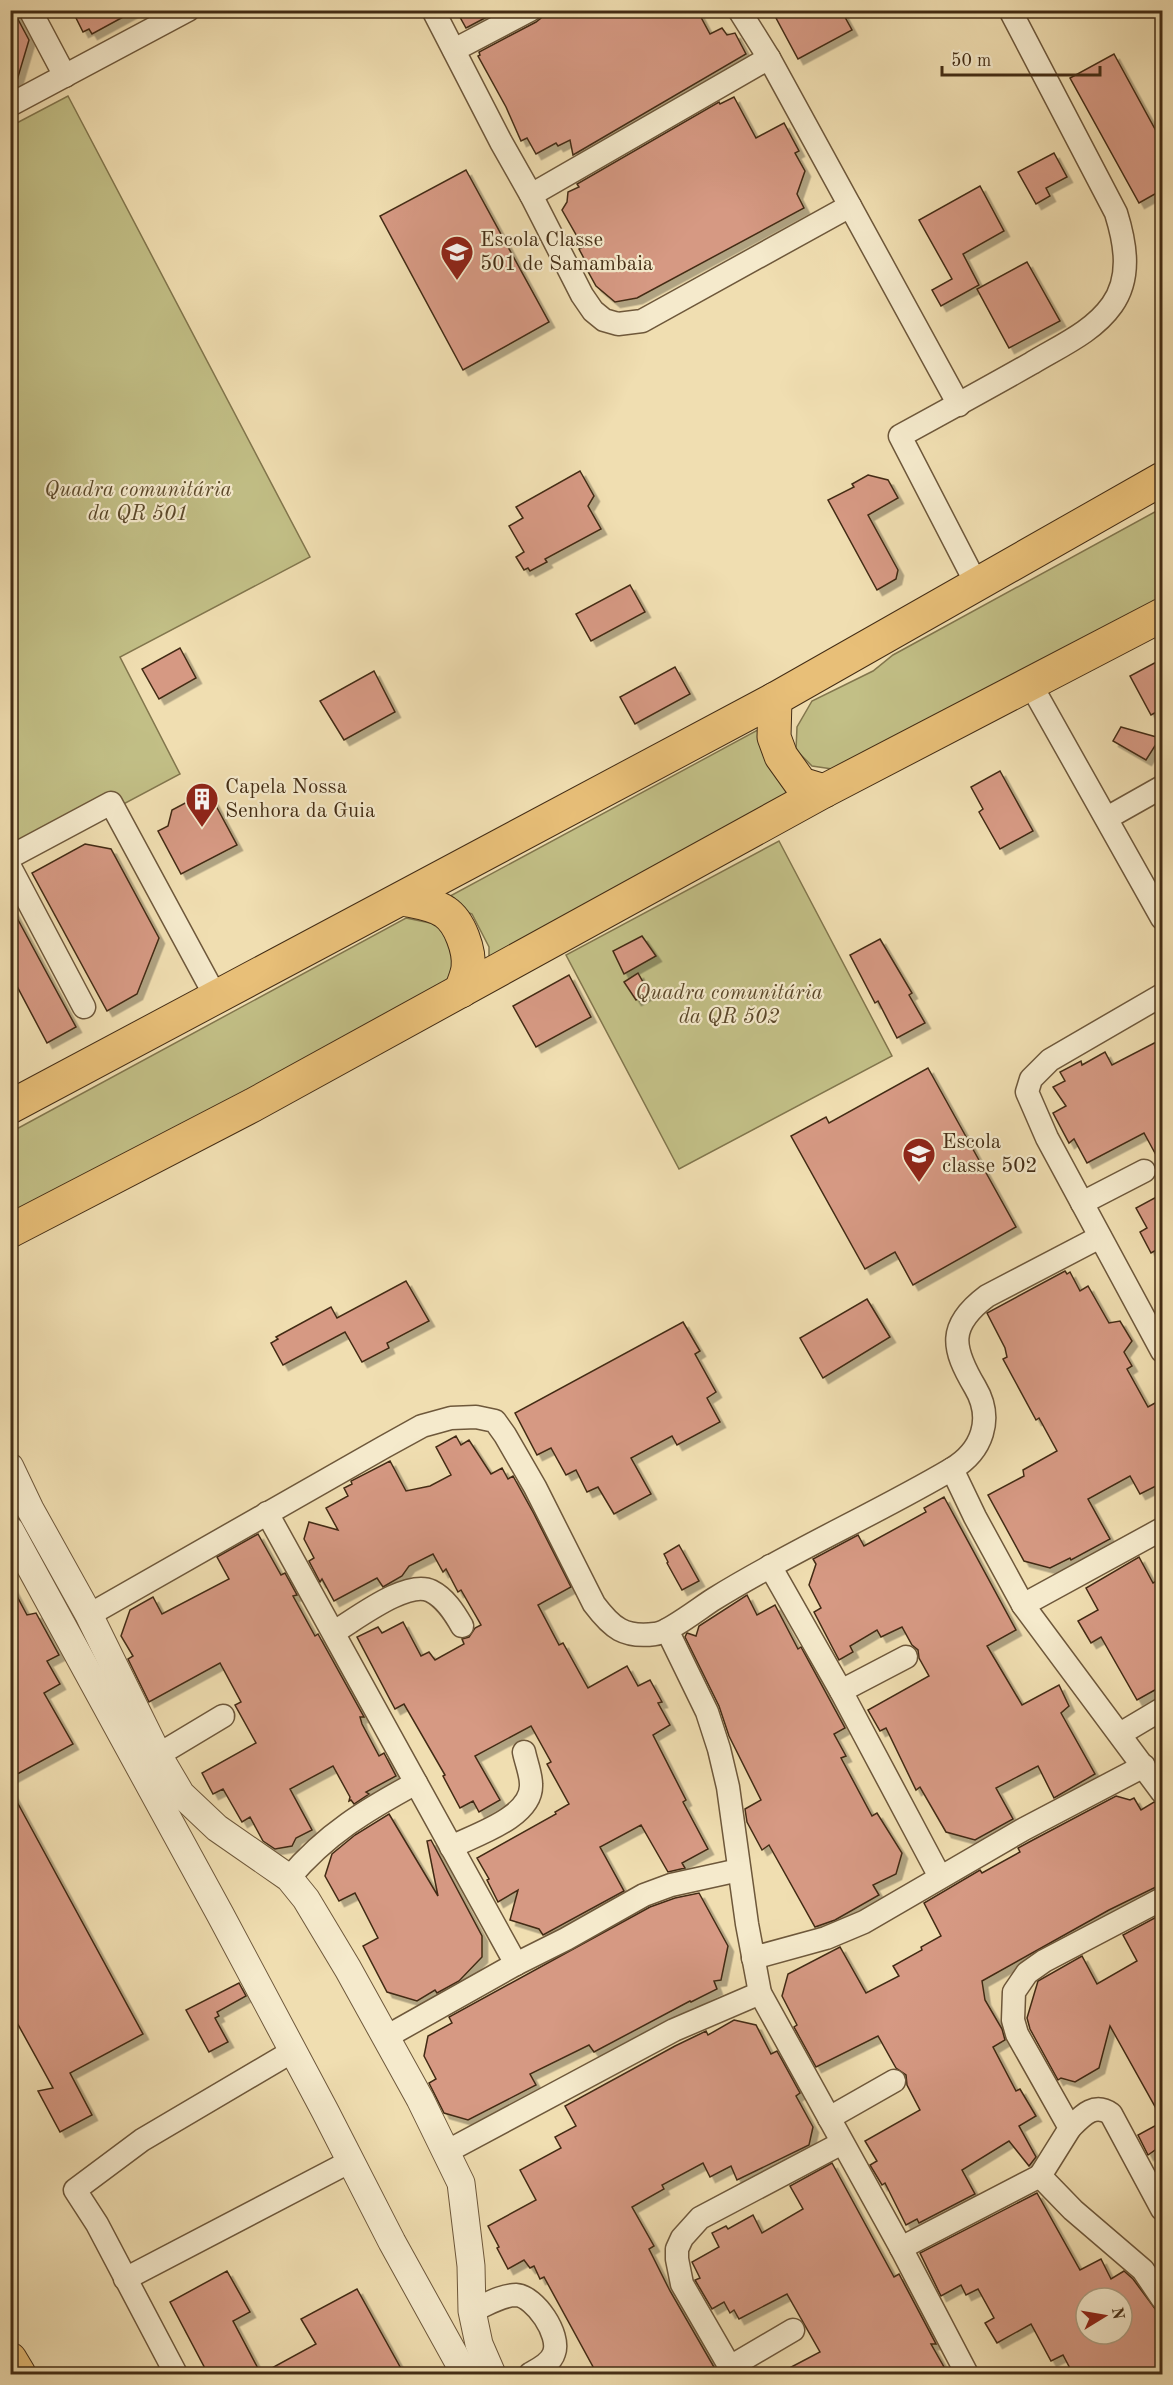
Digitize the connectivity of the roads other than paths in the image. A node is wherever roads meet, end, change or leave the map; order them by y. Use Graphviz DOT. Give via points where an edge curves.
graph roads {
  1 [pos="30,10"];
  2 [pos="433,10"];
  3 [pos="530,10"];
  4 [pos="739,10"];
  5 [pos="1010,10"];
  6 [pos="181,12"];
  7 [pos="454,50"];
  8 [pos="769,58"];
  9 [pos="64,76"];
  10 [pos="10,105"];
  11 [pos="531,195"];
  12 [pos="850,206"];
  13 [pos="959,405"];
  14 [pos="1162,479"];
  15 [pos="977,585"];
  16 [pos="1162,615"];
  17 [pos="1031,685"];
  18 [pos="776,699"];
  19 [pos="1162,787"];
  20 [pos="824,791"];
  21 [pos="1107,818"];
  22 [pos="10,857"];
  23 [pos="10,867"];
  24 [pos="404,899"];
  25 [pos="1162,918"];
  26 [pos="461,991"];
  27 [pos="1162,995"];
  28 [pos="217,999"];
  29 [pos="84,1006"];
  30 [pos="10,1107"];
  31 [pos="1144,1171"];
  32 [pos="1082,1203"];
  33 [pos="10,1231"];
  34 [pos="1100,1237"];
  35 [pos="1157,1326"];
  36 [pos="1162,1351"];
  37 [pos="10,1467"];
  38 [pos="952,1469"];
  39 [pos="267,1513"];
  40 [pos="1162,1529"];
  41 [pos="10,1530"];
  42 [pos="770,1566"];
  43 [pos="1023,1605"];
  44 [pos="89,1615"];
  45 [pos="462,1626"];
  46 [pos="668,1630"];
  47 [pos="334,1632"];
  48 [pos="906,1657"];
  49 [pos="841,1691"];
  50 [pos="1162,1709"];
  51 [pos="223,1716"];
  52 [pos="1120,1734"];
  53 [pos="524,1752"];
  54 [pos="158,1755"];
  55 [pos="1144,1766"];
  56 [pos="416,1783"];
  57 [pos="1162,1792"];
  58 [pos="451,1847"];
  59 [pos="739,1870"];
  60 [pos="940,1877"];
  61 [pos="289,1878"];
  62 [pos="1162,1899"];
  63 [pos="753,1958"];
  64 [pos="516,1964"];
  65 [pos="760,1993"];
  66 [pos="386,2037"];
  67 [pos="292,2051"];
  68 [pos="894,2081"];
  69 [pos="829,2118"];
  70 [pos="1070,2128"];
  71 [pos="842,2143"];
  72 [pos="446,2152"];
  73 [pos="351,2161"];
  74 [pos="1040,2176"];
  75 [pos="1162,2209"];
  76 [pos="902,2248"];
  77 [pos="125,2279"];
  78 [pos="1159,2284"];
  79 [pos="472,2311"];
  80 [pos="793,2330"];
  81 [pos="10,2359"];
  82 [pos="732,2371"];
  83 [pos="19,2374"];
  84 [pos="176,2374"];
  85 [pos="465,2374"];
  86 [pos="492,2374"];
  87 [pos="530,2374"];
  88 [pos="967,2374"];
  1 -- 9 [label="street"];
  2 -- 7 [label="street"];
  3 -- 7 [label="street"];
  4 -- 8 [label="street"];
  5 -- 13 [label="street" via="1116,213 1125,240 1124,277 1113,304 1091,328"];
  6 -- 9 [label="street"];
  7 -- 11 [label="street"];
  8 -- 11 [label="street"];
  8 -- 12 [label="street"];
  9 -- 10 [label="street"];
  11 -- 12 [label="street" via="582,295 604,320 618,324 642,321"];
  12 -- 13 [label="street"];
  13 -- 15 [label="street" via="900,436"];
  14 -- 15 [label="main road"];
  15 -- 18 [label="main road"];
  16 -- 17 [label="main road"];
  17 -- 20 [label="main road"];
  17 -- 21 [label="street"];
  18 -- 20 [label="main road" via="774,737 781,756 801,784"];
  18 -- 24 [label="main road"];
  19 -- 21 [label="street"];
  20 -- 26 [label="main road"];
  21 -- 25 [label="street"];
  22 -- 28 [label="street" via="111,803"];
  23 -- 29 [label="street"];
  24 -- 26 [label="main road" via="446,912 458,928 468,968"];
  24 -- 28 [label="main road"];
  26 -- 33 [label="main road"];
  27 -- 32 [label="street" via="1050,1060 1028,1086 1043,1129"];
  28 -- 30 [label="main road"];
  31 -- 32 [label="street"];
  32 -- 34 [label="street"];
  34 -- 35 [label="street"];
  34 -- 38 [label="street" via="987,1296 961,1322 959,1351 976,1388 984,1419 974,1453"];
  35 -- 36 [label="street"];
  37 -- 44 [label="street"];
  38 -- 42 [label="street"];
  38 -- 43 [label="street"];
  39 -- 44 [label="street"];
  39 -- 46 [label="street" via="422,1426 476,1416 495,1421 605,1619 629,1635"];
  39 -- 47 [label="street"];
  40 -- 43 [label="street"];
  41 -- 67 [label="street"];
  42 -- 46 [label="street"];
  42 -- 49 [label="street"];
  43 -- 52 [label="street"];
  44 -- 54 [label="street"];
  45 -- 47 [label="street" via="440,1597 416,1588 396,1595"];
  46 -- 59 [label="street" via="707,1712 719,1749"];
  47 -- 56 [label="street"];
  48 -- 49 [label="street"];
  49 -- 60 [label="street"];
  50 -- 52 [label="street"];
  51 -- 54 [label="street"];
  52 -- 55 [label="street"];
  53 -- 58 [label="street" via="531,1784 524,1806 505,1821"];
  54 -- 61 [label="street" via="181,1794 197,1810"];
  55 -- 57 [label="street"];
  55 -- 60 [label="street"];
  56 -- 58 [label="street"];
  56 -- 61 [label="street" via="349,1821"];
  58 -- 64 [label="street"];
  59 -- 63 [label="street"];
  59 -- 64 [label="street" via="644,1895"];
  60 -- 63 [label="street" via="864,1922 826,1938"];
  61 -- 66 [label="street" via="323,1926"];
  62 -- 70 [label="street" via="1044,1961 1027,1973 1014,1992 1017,2034"];
  63 -- 65 [label="street"];
  64 -- 66 [label="street"];
  65 -- 69 [label="street"];
  65 -- 72 [label="street" via="674,2030"];
  66 -- 72 [label="street"];
  67 -- 73 [label="street"];
  67 -- 77 [label="street" via="142,2140 75,2190"];
  68 -- 69 [label="street"];
  69 -- 71 [label="street"];
  70 -- 74 [label="street"];
  70 -- 75 [label="street" via="1090,2110 1101,2109 1111,2114"];
  71 -- 76 [label="street"];
  71 -- 82 [label="street" via="700,2218 682,2238 677,2249 682,2284"];
  72 -- 79 [label="street" via="461,2183"];
  73 -- 77 [label="street"];
  73 -- 85 [label="street"];
  74 -- 76 [label="street"];
  74 -- 78 [label="street"];
  76 -- 88 [label="street"];
  77 -- 84 [label="street"];
  79 -- 86 [label="street" via="479,2344"];
  79 -- 87 [label="street" via="518,2295 535,2306 554,2334 556,2344 550,2359"];
  80 -- 82 [label="street"];
  81 -- 83 [label="main road"];
}
